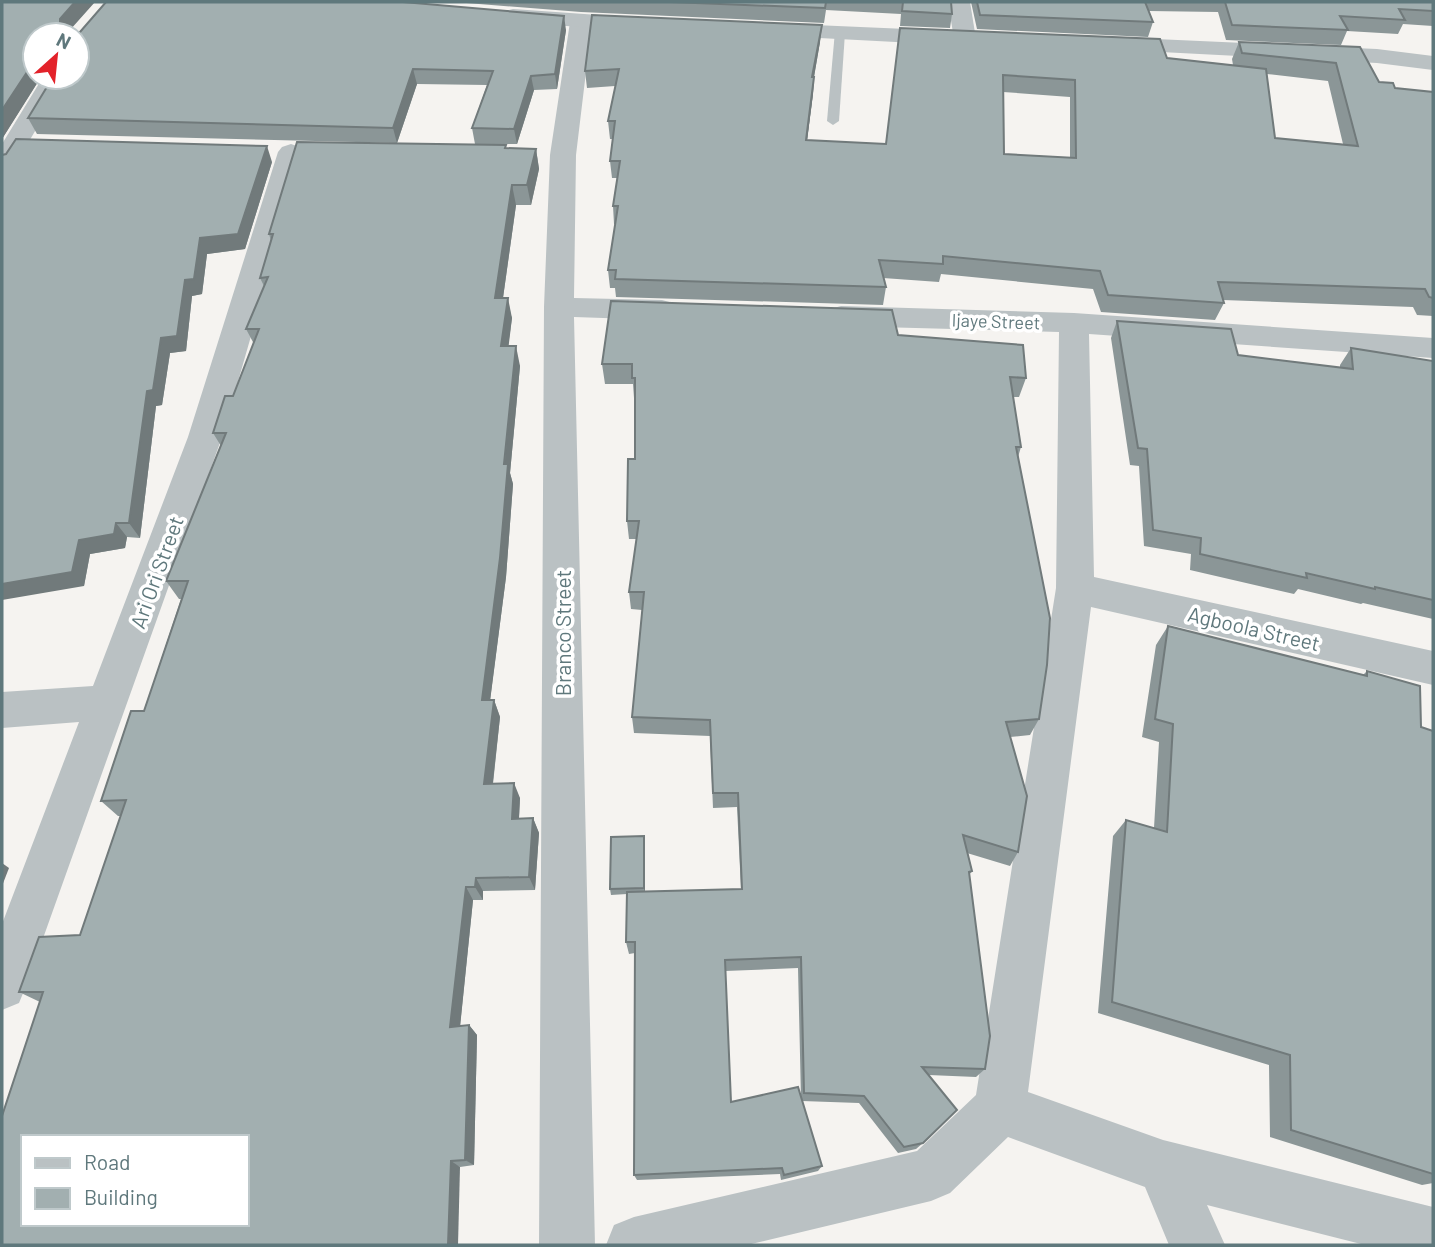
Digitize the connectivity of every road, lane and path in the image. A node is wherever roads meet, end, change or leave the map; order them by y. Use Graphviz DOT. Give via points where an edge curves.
graph roads {
  1 [pos="959,2"];
  2 [pos="488,14"];
  3 [pos="581,22"];
  4 [pos="662,25"];
  5 [pos="744,29"];
  6 [pos="839,33"];
  7 [pos="965,38"];
  8 [pos="992,39"];
  9 [pos="1085,43"];
  10 [pos="1433,63"];
  11 [pos="47,91"];
  12 [pos="833,121"];
  13 [pos="15,143"];
  14 [pos="43,144"];
  15 [pos="291,152"];
  16 [pos="2,165"];
  17 [pos="559,307"];
  18 [pos="684,311"];
  19 [pos="809,315"];
  20 [pos="1074,323"];
  21 [pos="1433,348"];
  22 [pos="1075,589"];
  23 [pos="1433,668"];
  24 [pos="107,703"];
  25 [pos="2,710"];
  26 [pos="2,986"];
  27 [pos="1000,1108"];
  28 [pos="1163,1167"];
  29 [pos="1433,1235"];
  30 [pos="567,1245"];
  31 [pos="634,1245"];
  32 [pos="1197,1245"];
  1 -- 7 [label="street"];
  2 -- 3 [label="street"];
  3 -- 4 [label="street"];
  3 -- 17 [label="street, Branco Street" via="550,155"];
  5 -- 6 [label="street"];
  6 -- 7 [label="street"];
  6 -- 12 [label="lane"];
  7 -- 8 [label="street"];
  9 -- 10 [label="street" via="1377,56"];
  11 -- 13 [label="street"];
  13 -- 14 [label="street"];
  13 -- 16 [label="street"];
  15 -- 24 [label="street, Ari Ori Street" via="205,437"];
  17 -- 18 [label="street"];
  17 -- 30 [label="street, Branco Street"];
  19 -- 20 [label="street, Ijaye Street"];
  20 -- 21 [label="street, Ijaye Street"];
  20 -- 22 [label="street"];
  22 -- 23 [label="street, Agboola Street"];
  22 -- 27 [label="street"];
  24 -- 25 [label="street"];
  24 -- 26 [label="street, Ari Ori Street"];
  27 -- 28 [label="street"];
  27 -- 31 [label="street" via="931,1174"];
  28 -- 29 [label="street"];
  28 -- 32 [label="street"];
}
